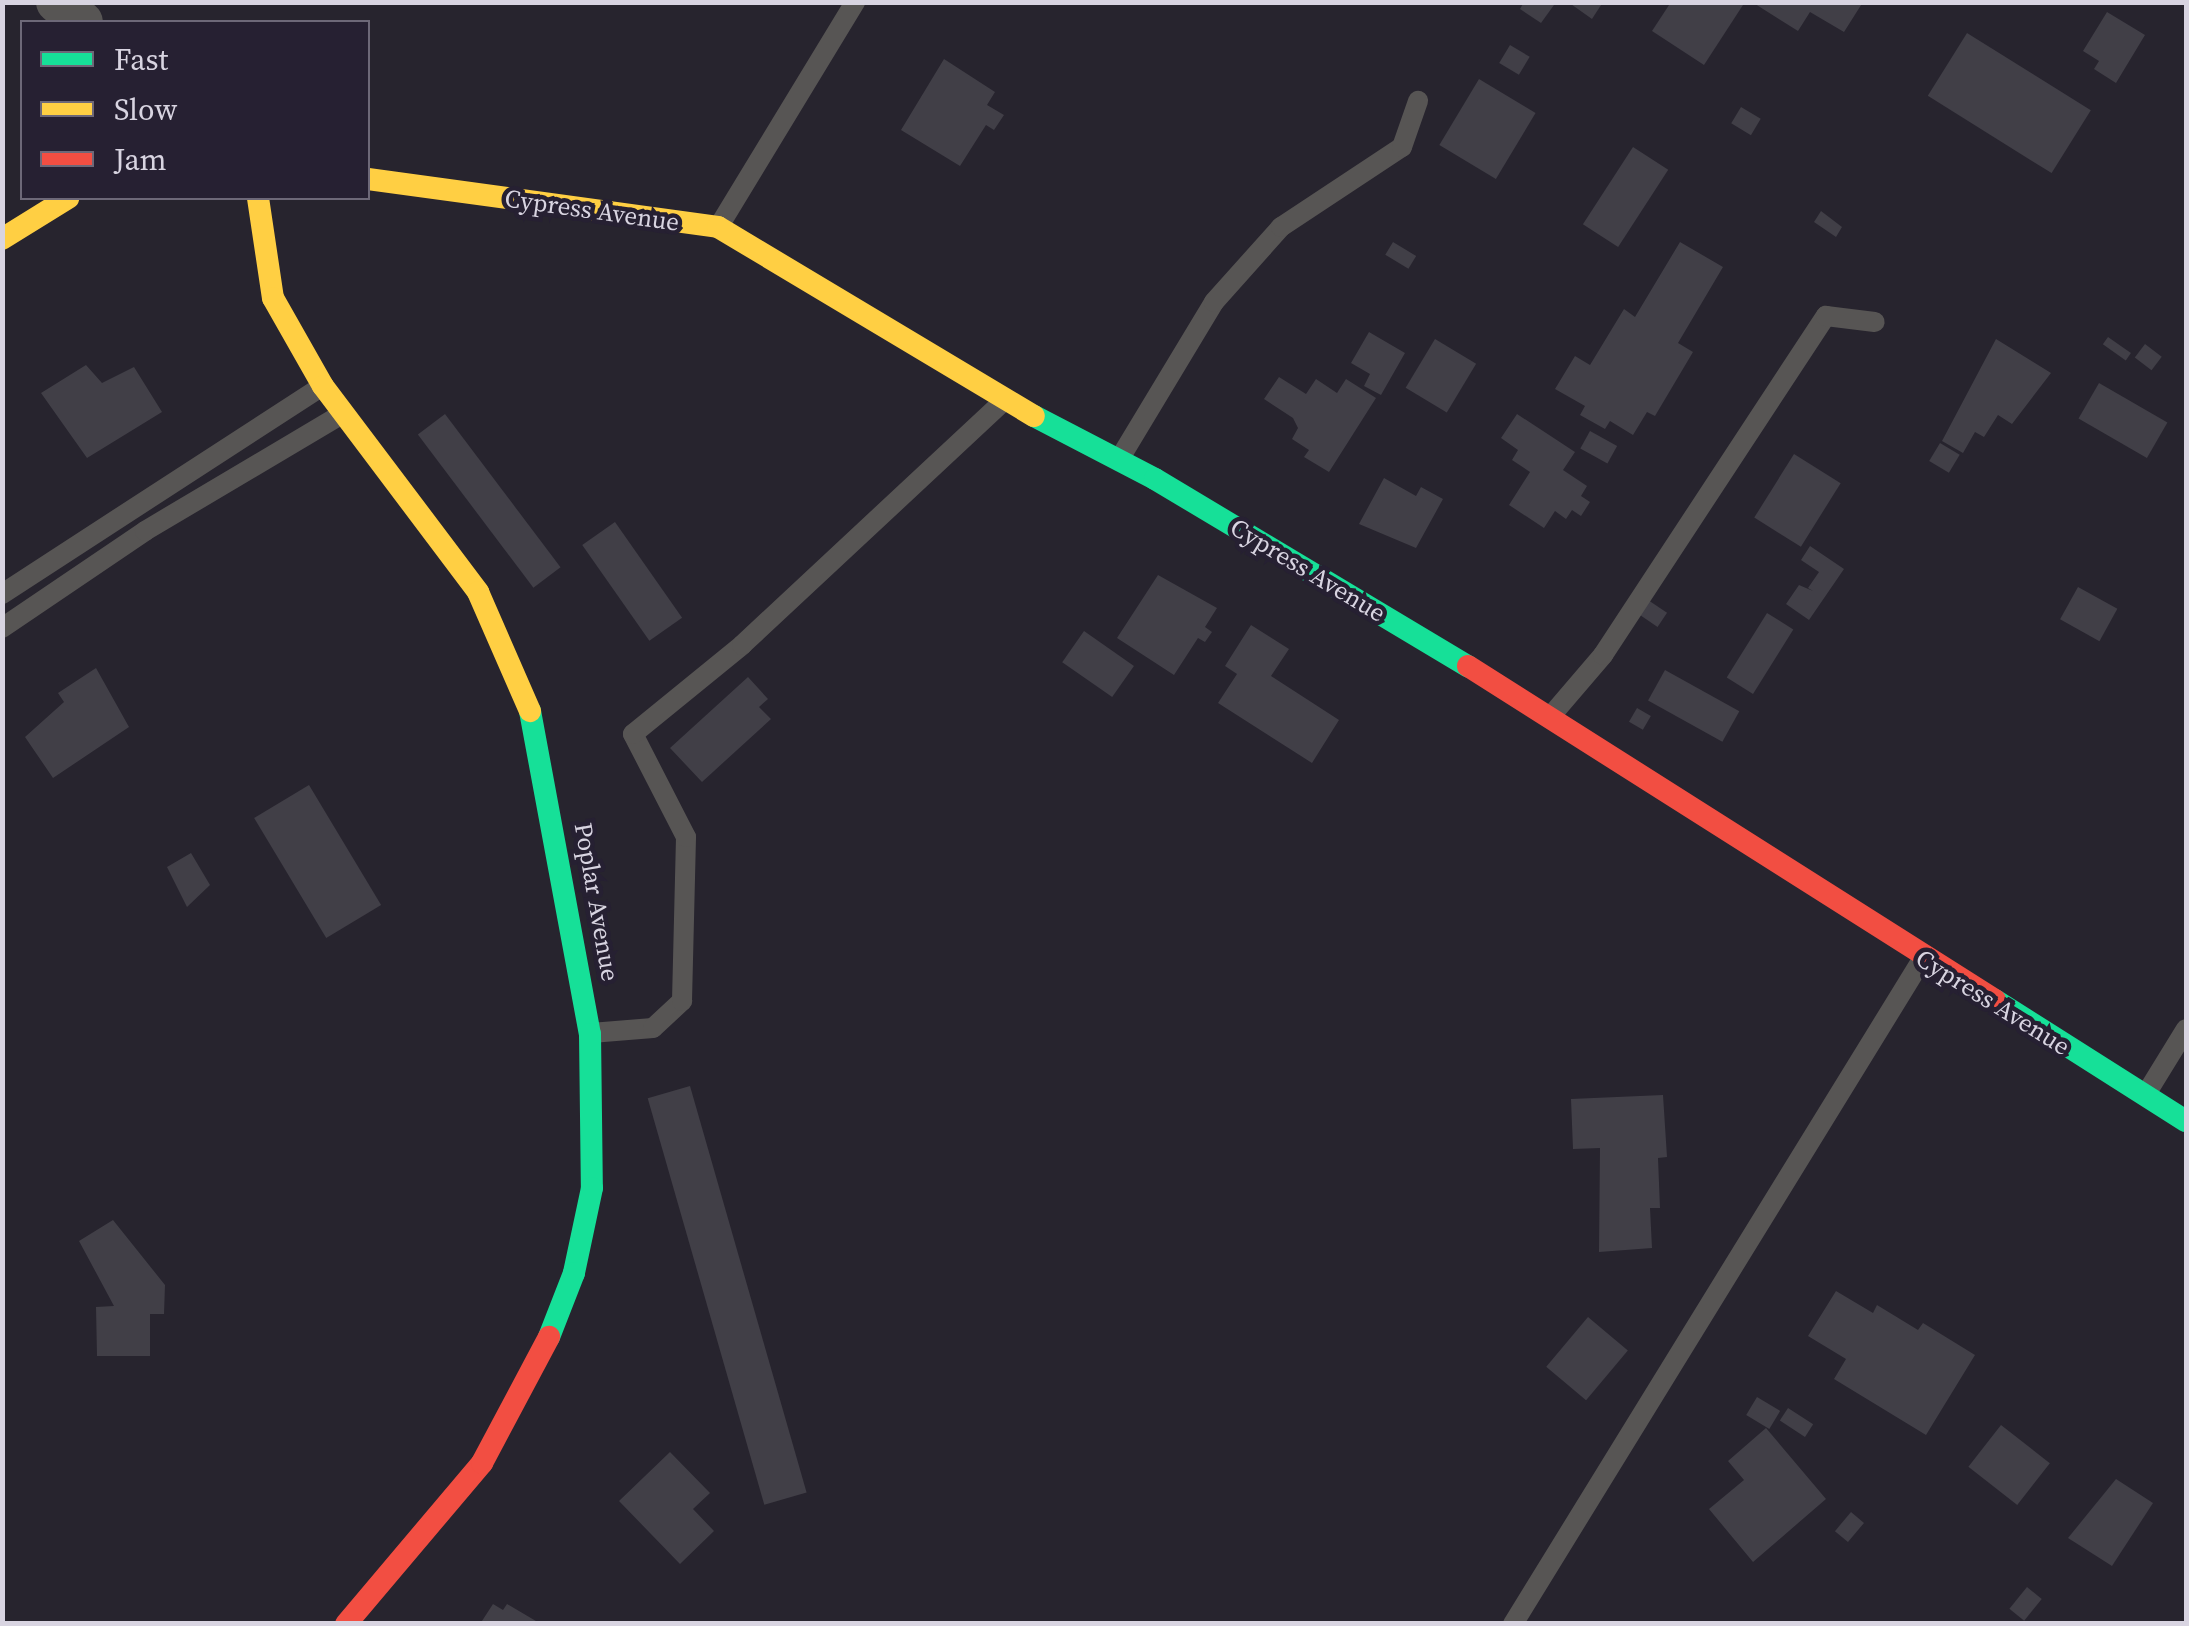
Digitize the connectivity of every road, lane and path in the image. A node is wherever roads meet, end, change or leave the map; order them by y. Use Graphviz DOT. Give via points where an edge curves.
graph roads {
  1 [pos="57,2"];
  2 [pos="855,2"];
  3 [pos="80,20"];
  4 [pos="1418,101"];
  5 [pos="370,179"];
  6 [pos="65,200"];
  7 [pos="258,200"];
  8 [pos="718,227"];
  9 [pos="2,239"];
  10 [pos="1875,322"];
  11 [pos="323,386"];
  12 [pos="1003,400"];
  13 [pos="343,414"];
  14 [pos="1119,460"];
  15 [pos="2,594"];
  16 [pos="2,628"];
  17 [pos="1549,718"];
  18 [pos="1923,958"];
  19 [pos="2186,1029"];
  20 [pos="590,1034"];
  21 [pos="2145,1095"];
  22 [pos="2186,1121"];
  23 [pos="346,1624"];
  24 [pos="1513,1624"];
  1 -- 3 [label="street"];
  2 -- 8 [label="lane"];
  4 -- 14 [label="lane" via="1402,147 1281,228 1214,302"];
  5 -- 8 [label="street, Cypress Avenue"];
  6 -- 9 [label="street"];
  7 -- 11 [label="street, Poplar Avenue" via="273,298"];
  8 -- 12 [label="street, Cypress Avenue"];
  10 -- 17 [label="lane" via="1826,316 1602,655"];
  11 -- 13 [label="street, Poplar Avenue"];
  11 -- 15 [label="lane"];
  12 -- 14 [label="street, Cypress Avenue"];
  12 -- 20 [label="lane" via="742,645 632,734 686,837 682,1001 653,1028"];
  13 -- 16 [label="lane" via="145,530"];
  13 -- 20 [label="street, Poplar Avenue" via="478,592 522,684 545,764"];
  14 -- 17 [label="street, Cypress Avenue"];
  17 -- 18 [label="street, Cypress Avenue"];
  18 -- 21 [label="street, Cypress Avenue"];
  18 -- 24 [label="lane"];
  19 -- 21 [label="lane"];
  20 -- 23 [label="street, Poplar Avenue" via="592,1188 574,1273 542,1358 482,1463"];
  21 -- 22 [label="street, Cypress Avenue"];
}
